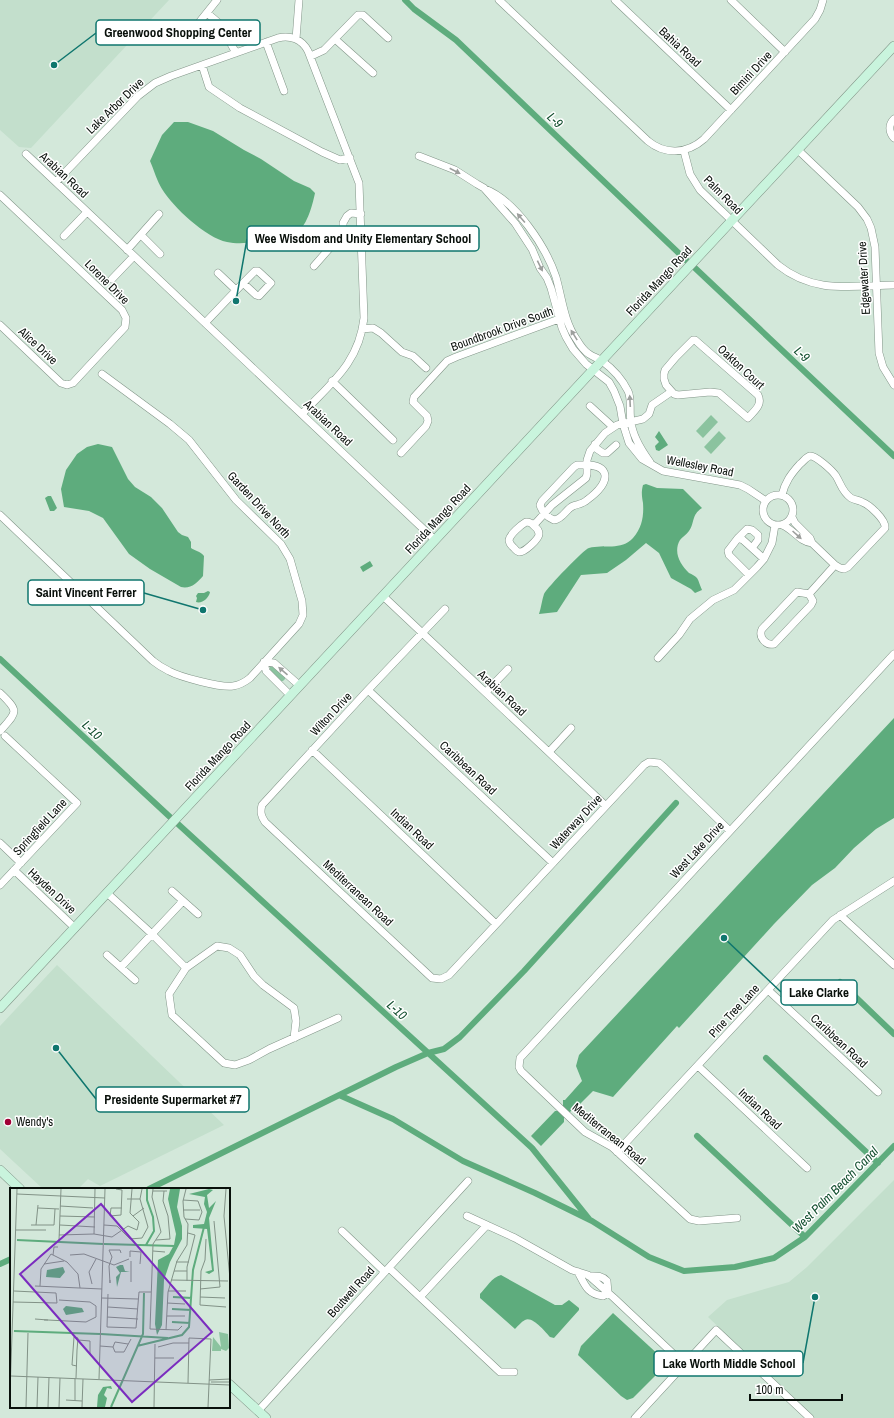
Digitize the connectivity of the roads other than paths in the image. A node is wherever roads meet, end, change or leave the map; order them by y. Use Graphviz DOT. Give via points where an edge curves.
graph roads {
  1 [pos="217,0"];
  2 [pos="299,0"];
  3 [pos="499,0"];
  4 [pos="615,0"];
  5 [pos="731,0"];
  6 [pos="823,0"];
  7 [pos="207,13"];
  8 [pos="193,30"];
  9 [pos="388,38"];
  10 [pos="296,39"];
  11 [pos="335,39"];
  12 [pos="266,42"];
  13 [pos="894,46"];
  14 [pos="785,52"];
  15 [pos="236,53"];
  16 [pos="310,56"];
  17 [pos="202,65"];
  18 [pos="373,73"];
  19 [pos="284,91"];
  20 [pos="731,110"];
  21 [pos="894,119"];
  22 [pos="894,138"];
  23 [pos="798,150"];
  24 [pos="684,151"];
  25 [pos="26,154"];
  26 [pos="419,156"];
  27 [pos="350,158"];
  28 [pos="56,182"];
  29 [pos="0,195"];
  30 [pos="87,212"];
  31 [pos="160,214"];
  32 [pos="361,214"];
  33 [pos="732,220"];
  34 [pos="141,235"];
  35 [pos="64,236"];
  36 [pos="128,250"];
  37 [pos="160,254"];
  38 [pos="134,256"];
  39 [pos="314,266"];
  40 [pos="218,273"];
  41 [pos="112,279"];
  42 [pos="243,283"];
  43 [pos="894,285"];
  44 [pos="876,286"];
  45 [pos="236,290"];
  46 [pos="563,319"];
  47 [pos="205,323"];
  48 [pos="0,325"];
  49 [pos="362,329"];
  50 [pos="601,361"];
  51 [pos="426,368"];
  52 [pos="593,370"];
  53 [pos="102,374"];
  54 [pos="332,381"];
  55 [pos="61,383"];
  56 [pos="894,385"];
  57 [pos="671,392"];
  58 [pos="590,406"];
  59 [pos="302,414"];
  60 [pos="631,422"];
  61 [pos="622,424"];
  62 [pos="613,428"];
  63 [pos="393,440"];
  64 [pos="595,444"];
  65 [pos="616,445"];
  66 [pos="401,453"];
  67 [pos="651,463"];
  68 [pos="586,465"];
  69 [pos="782,495"];
  70 [pos="766,501"];
  71 [pos="545,513"];
  72 [pos="0,515"];
  73 [pos="792,517"];
  74 [pos="534,525"];
  75 [pos="778,525"];
  76 [pos="738,538"];
  77 [pos="435,540"];
  78 [pos="812,543"];
  79 [pos="752,548"];
  80 [pos="764,559"];
  81 [pos="835,565"];
  82 [pos="749,575"];
  83 [pos="809,594"];
  84 [pos="383,596"];
  85 [pos="445,609"];
  86 [pos="423,633"];
  87 [pos="894,654"];
  88 [pos="658,658"];
  89 [pos="264,662"];
  90 [pos="508,669"];
  91 [pos="299,685"];
  92 [pos="368,690"];
  93 [pos="486,692"];
  94 [pos="0,693"];
  95 [pos="290,695"];
  96 [pos="571,728"];
  97 [pos="3,733"];
  98 [pos="312,750"];
  99 [pos="549,752"];
  100 [pos="606,806"];
  101 [pos="261,814"];
  102 [pos="730,831"];
  103 [pos="0,843"];
  104 [pos="21,863"];
  105 [pos="553,863"];
  106 [pos="14,870"];
  107 [pos="894,881"];
  108 [pos="0,885"];
  109 [pos="172,891"];
  110 [pos="107,893"];
  111 [pos="183,902"];
  112 [pos="198,914"];
  113 [pos="840,915"];
  114 [pos="496,924"];
  115 [pos="75,928"];
  116 [pos="152,934"];
  117 [pos="107,955"];
  118 [pos="894,965"];
  119 [pos="121,967"];
  120 [pos="186,968"];
  121 [pos="445,978"];
  122 [pos="135,980"];
  123 [pos="768,990"];
  124 [pos="0,1008"];
  125 [pos="338,1018"];
  126 [pos="294,1038"];
  127 [pos="519,1062"];
  128 [pos="698,1066"];
  129 [pos="878,1092"];
  130 [pos="617,1152"];
  131 [pos="808,1168"];
  132 [pos="0,1170"];
  133 [pos="468,1181"];
  134 [pos="19,1188"];
  135 [pos="467,1216"];
  136 [pos="737,1218"];
  137 [pos="487,1225"];
  138 [pos="342,1231"];
  139 [pos="387,1270"];
  140 [pos="578,1272"];
  141 [pos="591,1278"];
  142 [pos="586,1287"];
  143 [pos="608,1293"];
  144 [pos="420,1297"];
  145 [pos="684,1364"];
  146 [pos="514,1372"];
  147 [pos="230,1385"];
  148 [pos="255,1414"];
  149 [pos="266,1418"];
  150 [pos="635,1418"];
  151 [pos="810,1418"];
  1 -- 7 [label="street"];
  2 -- 10 [label="street"];
  3 -- 24 [label="street" via="648,141 664,150"];
  4 -- 20 [label="street, Bahia Road"];
  5 -- 14 [label="street"];
  6 -- 14 [label="street, Bimini Drive" via="816,19"];
  7 -- 8 [label="street"];
  7 -- 15 [label="street" via="220,24"];
  9 -- 11 [label="street" via="360,14"];
  10 -- 12 [label="street, Lake Arbor Drive" via="282,37"];
  10 -- 16 [label="street" via="306,47"];
  11 -- 16 [label="street" via="324,50"];
  11 -- 18 [label="street"];
  12 -- 15 [label="street, Lake Arbor Drive"];
  12 -- 19 [label="street"];
  13 -- 23 [label="street, Florida Mango Road"];
  14 -- 20 [label="street, Bimini Drive"];
  15 -- 17 [label="street, Lake Arbor Drive"];
  16 -- 27 [label="street"];
  17 -- 27 [label="street" via="210,87 240,108 340,160"];
  17 -- 28 [label="street, Lake Arbor Drive" via="165,78 144,90"];
  20 -- 24 [label="street, Bimini Drive" via="700,142"];
  21 -- 22 [label="street" via="890,130"];
  23 -- 33 [label="street, Florida Mango Road"];
  23 -- 44 [label="street, Edgewater Drive" via="858,207 867,219 875,247"];
  24 -- 33 [label="street, Palm Road" via="694,182"];
  25 -- 28 [label="street, Arabian Road"];
  26 -- 46 [label="street, one-way" via="455,170 493,192 524,222 542,247 555,275"];
  27 -- 32 [label="street" via="359,183"];
  28 -- 30 [label="street, Arabian Road"];
  29 -- 55 [label="street, Lorene Drive" via="122,310 126,318 125,327 73,383"];
  30 -- 35 [label="street, Arabian Road"];
  30 -- 36 [label="street, Arabian Road"];
  31 -- 34 [label="street"];
  32 -- 39 [label="street" via="351,213 347,216 343,233"];
  32 -- 49 [label="street" via="364,318"];
  33 -- 44 [label="street, Palm Road" via="782,268 801,280 834,287"];
  33 -- 50 [label="street, Florida Mango Road"];
  34 -- 36 [label="street"];
  34 -- 37 [label="street"];
  36 -- 38 [label="street, Arabian Road"];
  38 -- 41 [label="street"];
  38 -- 47 [label="street, Arabian Road"];
  40 -- 45 [label="street"];
  42 -- 42 [label="street" via="258,270 271,283 259,296"];
  42 -- 45 [label="street"];
  43 -- 44 [label="street, Palm Road"];
  44 -- 56 [label="street, Edgewater Drive" via="879,353 883,367"];
  45 -- 47 [label="street"];
  50 -- 46 [label="street, Wellesley Road, one-way" via="588,353 576,340"];
  46 -- 52 [label="street, Wellesley Road" via="562,328 573,349"];
  46 -- 66 [label="street, Boundbrook Drive South" via="447,362 414,397 413,402 427,416 428,421"];
  47 -- 59 [label="street, Arabian Road"];
  48 -- 55 [label="street, Alice Drive"];
  49 -- 51 [label="street" via="377,330 402,352 413,356"];
  49 -- 54 [label="street" via="354,355"];
  50 -- 52 [label="street, Florida Mango Road"];
  60 -- 50 [label="street, Wellesley Road, one-way" via="629,393 621,378"];
  52 -- 61 [label="street, Wellesley Road" via="609,382 614,391 620,406"];
  52 -- 77 [label="street, Florida Mango Road"];
  53 -- 89 [label="street, Garden Drive North" via="188,440 236,500 286,551 302,601 303,615 296,628"];
  54 -- 59 [label="street"];
  54 -- 63 [label="street"];
  57 -- 57 [label="street, Oakton Court" via="664,382 665,370 695,340 758,395 760,404 748,418 719,393 678,395"];
  57 -- 60 [label="street" via="652,405 643,420"];
  58 -- 62 [label="street"];
  59 -- 77 [label="street, Arabian Road"];
  60 -- 61 [label="street"];
  60 -- 67 [label="street, Wellesley Road" via="641,449"];
  61 -- 62 [label="street"];
  61 -- 67 [label="street, Wellesley Road" via="629,443 642,459"];
  62 -- 64 [label="street"];
  64 -- 65 [label="street" via="603,454"];
  64 -- 68 [label="street" via="588,455"];
  67 -- 70 [label="street, Wellesley Road" via="664,471 740,485"];
  68 -- 71 [label="street" via="587,474 583,482 563,495"];
  68 -- 71 [label="street" via="574,467 542,501 541,510"];
  68 -- 71 [label="street" via="604,472 605,483 589,499 573,506 558,519 554,520"];
  69 -- 70 [label="street" via="771,496"];
  69 -- 73 [label="street" via="790,500 794,508"];
  69 -- 81 [label="street" via="791,474 807,458 815,456 833,473 842,489 851,498 864,502 884,520 885,528 848,567 844,569"];
  70 -- 75 [label="street" via="766,520"];
  71 -- 74 [label="street"];
  72 -- 89 [label="street" via="161,667 180,676 228,686 246,681"];
  73 -- 75 [label="street"];
  73 -- 78 [label="street"];
  74 -- 74 [label="street" via="526,522 511,536 510,544 516,551 525,552 537,538 539,534"];
  75 -- 78 [label="street, one-way" via="790,528 806,542"];
  75 -- 80 [label="street"];
  76 -- 79 [label="street"];
  76 -- 79 [label="street" via="747,529 752,530 758,535 758,540"];
  76 -- 82 [label="street" via="730,547 729,555"];
  77 -- 84 [label="street, Florida Mango Road"];
  78 -- 81 [label="street"];
  79 -- 80 [label="street"];
  80 -- 82 [label="street"];
  81 -- 83 [label="street"];
  82 -- 88 [label="street" via="734,590 713,600 690,619"];
  83 -- 83 [label="street" via="798,592 762,629 761,637 766,643 774,644 811,605 813,601"];
  84 -- 86 [label="street, Arabian Road"];
  84 -- 91 [label="street, Florida Mango Road"];
  85 -- 86 [label="street, Wilton Drive"];
  86 -- 92 [label="street, Wilton Drive"];
  86 -- 93 [label="street, Arabian Road"];
  87 -- 102 [label="street, West Lake Drive"];
  91 -- 89 [label="street, one-way" via="274,663"];
  89 -- 95 [label="street" via="266,671"];
  90 -- 93 [label="street"];
  91 -- 95 [label="street, Florida Mango Road"];
  92 -- 98 [label="street, Wilton Drive"];
  92 -- 105 [label="street, Caribbean Road"];
  93 -- 99 [label="street, Arabian Road"];
  94 -- 97 [label="street" via="14,709 14,715"];
  95 -- 110 [label="street, Florida Mango Road"];
  96 -- 99 [label="street"];
  97 -- 104 [label="street, Springfield Lane" via="77,803"];
  98 -- 101 [label="street, Wilton Drive" via="262,805"];
  98 -- 114 [label="street, Indian Road"];
  99 -- 100 [label="street, Arabian Road"];
  100 -- 102 [label="street, Waterway Drive" via="644,766 654,762 664,767"];
  100 -- 105 [label="street, Waterway Drive"];
  101 -- 121 [label="street, Mediterranean Road" via="265,822 432,978"];
  102 -- 127 [label="street, West Lake Drive" via="523,1054"];
  103 -- 104 [label="street, Hayden Drive"];
  104 -- 106 [label="street, Springfield Lane"];
  105 -- 114 [label="street, Waterway Drive"];
  106 -- 108 [label="street, Springfield Lane"];
  106 -- 115 [label="street, Hayden Drive"];
  107 -- 113 [label="street, Pine Tree Lane"];
  109 -- 111 [label="street"];
  110 -- 115 [label="street, Florida Mango Road"];
  110 -- 116 [label="street"];
  111 -- 112 [label="street"];
  111 -- 116 [label="street"];
  113 -- 118 [label="street"];
  113 -- 123 [label="street, Pine Tree Lane"];
  114 -- 121 [label="street, Waterway Drive"];
  115 -- 124 [label="street, Florida Mango Road"];
  116 -- 119 [label="street"];
  116 -- 120 [label="street"];
  117 -- 119 [label="street"];
  119 -- 122 [label="street"];
  120 -- 126 [label="street" via="217,946 229,948 240,955 254,976 294,1008"];
  120 -- 126 [label="street" via="169,994 172,1015 224,1063 235,1065"];
  123 -- 128 [label="street, Pine Tree Lane"];
  123 -- 129 [label="street, Caribbean Road"];
  125 -- 126 [label="street"];
  127 -- 130 [label="street, Mediterranean Road" via="521,1071 570,1117 589,1134"];
  128 -- 130 [label="street, Pine Tree Lane"];
  128 -- 131 [label="street, Indian Road"];
  130 -- 136 [label="street, Mediterranean Road" via="690,1219 699,1221"];
  132 -- 134 [label="street"];
  133 -- 139 [label="street, Boutwell Road"];
  135 -- 137 [label="street"];
  137 -- 140 [label="street"];
  137 -- 144 [label="street"];
  138 -- 139 [label="street"];
  139 -- 144 [label="street"];
  139 -- 148 [label="street, Boutwell Road"];
  140 -- 141 [label="street"];
  140 -- 142 [label="street"];
  141 -- 142 [label="street"];
  141 -- 143 [label="street"];
  142 -- 143 [label="street" via="594,1295 603,1296"];
  143 -- 145 [label="street"];
  144 -- 146 [label="street" via="500,1372"];
  145 -- 150 [label="street"];
  145 -- 151 [label="street" via="716,1330"];
  147 -- 148 [label="street"];
  148 -- 149 [label="street"];
}
